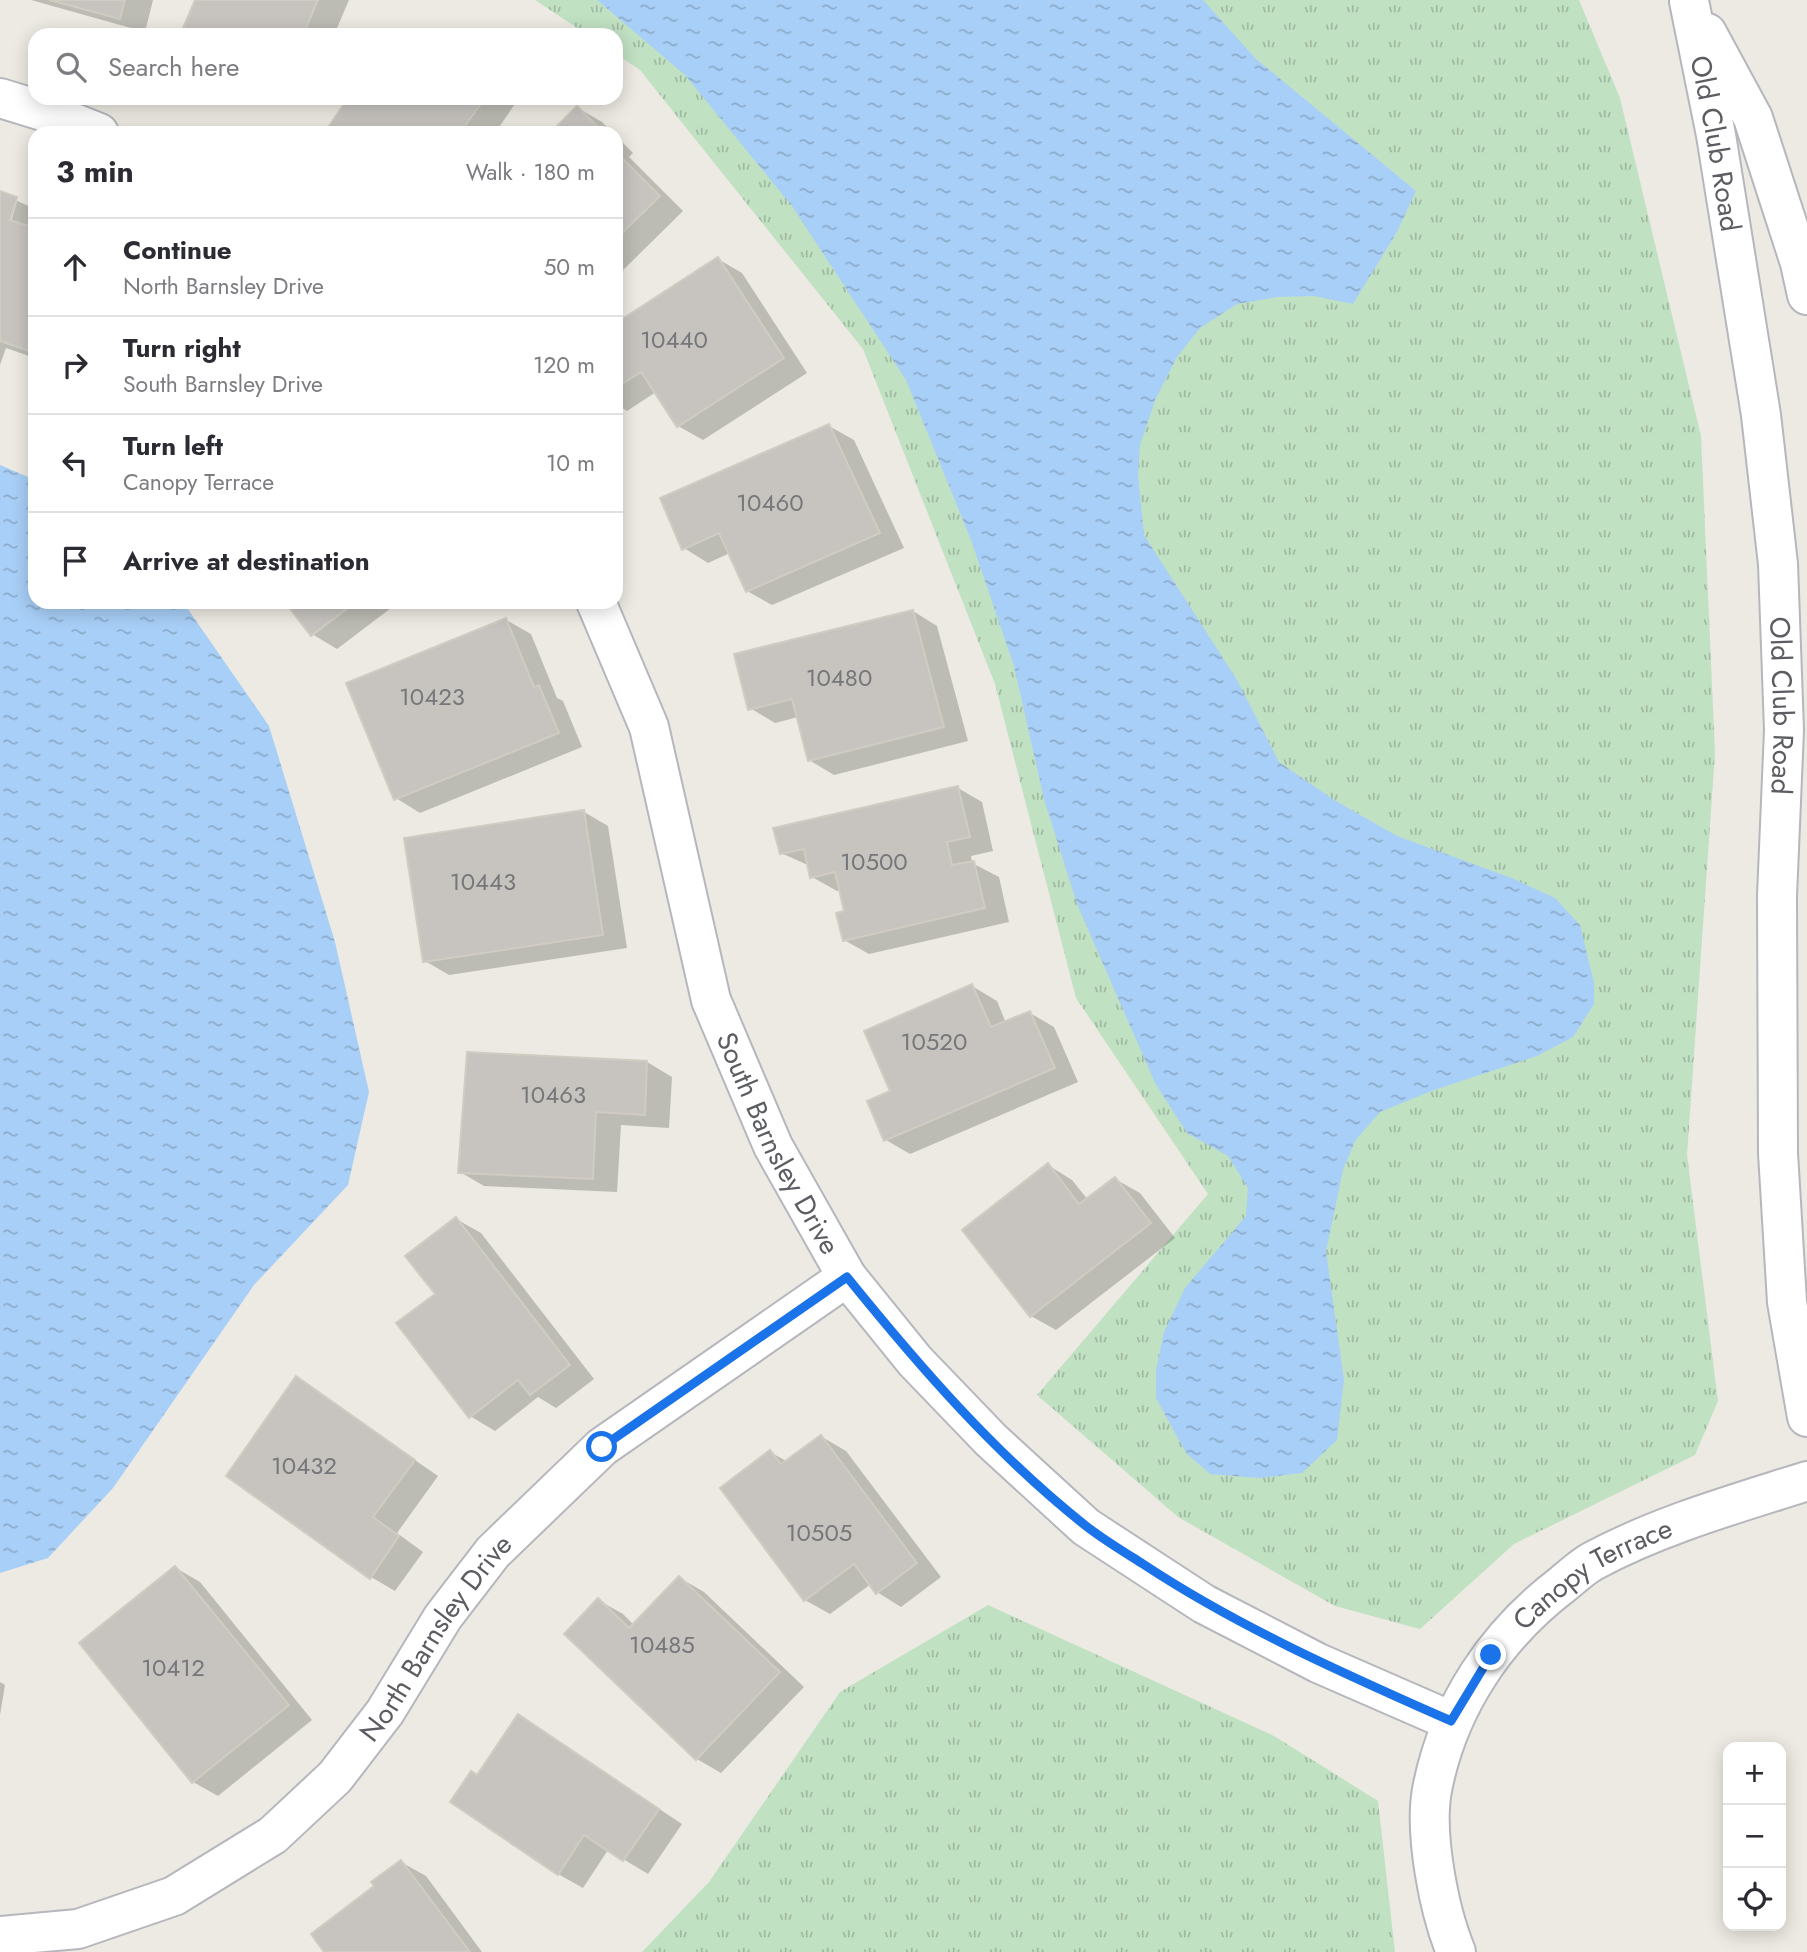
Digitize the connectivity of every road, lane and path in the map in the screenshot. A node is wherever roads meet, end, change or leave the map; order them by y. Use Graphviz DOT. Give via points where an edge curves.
graph roads {
  1 [pos="1689,0"];
  2 [pos="0,99"];
  3 [pos="82,126"];
  4 [pos="1807,295"];
  5 [pos="599,609"];
  6 [pos="847,1277"];
  7 [pos="1807,1417"];
  8 [pos="1807,1481"];
  9 [pos="1451,1721"];
  10 [pos="0,1936"];
  11 [pos="1456,1952"];
  1 -- 4 [label="street, Old Club Road" via="1753,118"];
  1 -- 7 [label="street, Old Club Road" via="1716,135 1761,415 1778,564 1784,730 1777,896 1778,1153 1787,1302"];
  2 -- 3 [label="street"];
  5 -- 6 [label="street, South Barnsley Drive" via="649,727 711,1000 773,1146"];
  6 -- 9 [label="street, South Barnsley Drive" via="944,1391 1086,1527 1204,1604 1318,1663"];
  6 -- 10 [label="street, North Barnsley Drive" via="602,1447 493,1552 443,1617 385,1712 335,1777 273,1835 174,1896 78,1928"];
  8 -- 9 [label="street, Canopy Terrace" via="1675,1524 1591,1562 1527,1611 1491,1655"];
  9 -- 11 [label="street, Canopy Terrace" via="1432,1792 1432,1846 1445,1924"];
}
